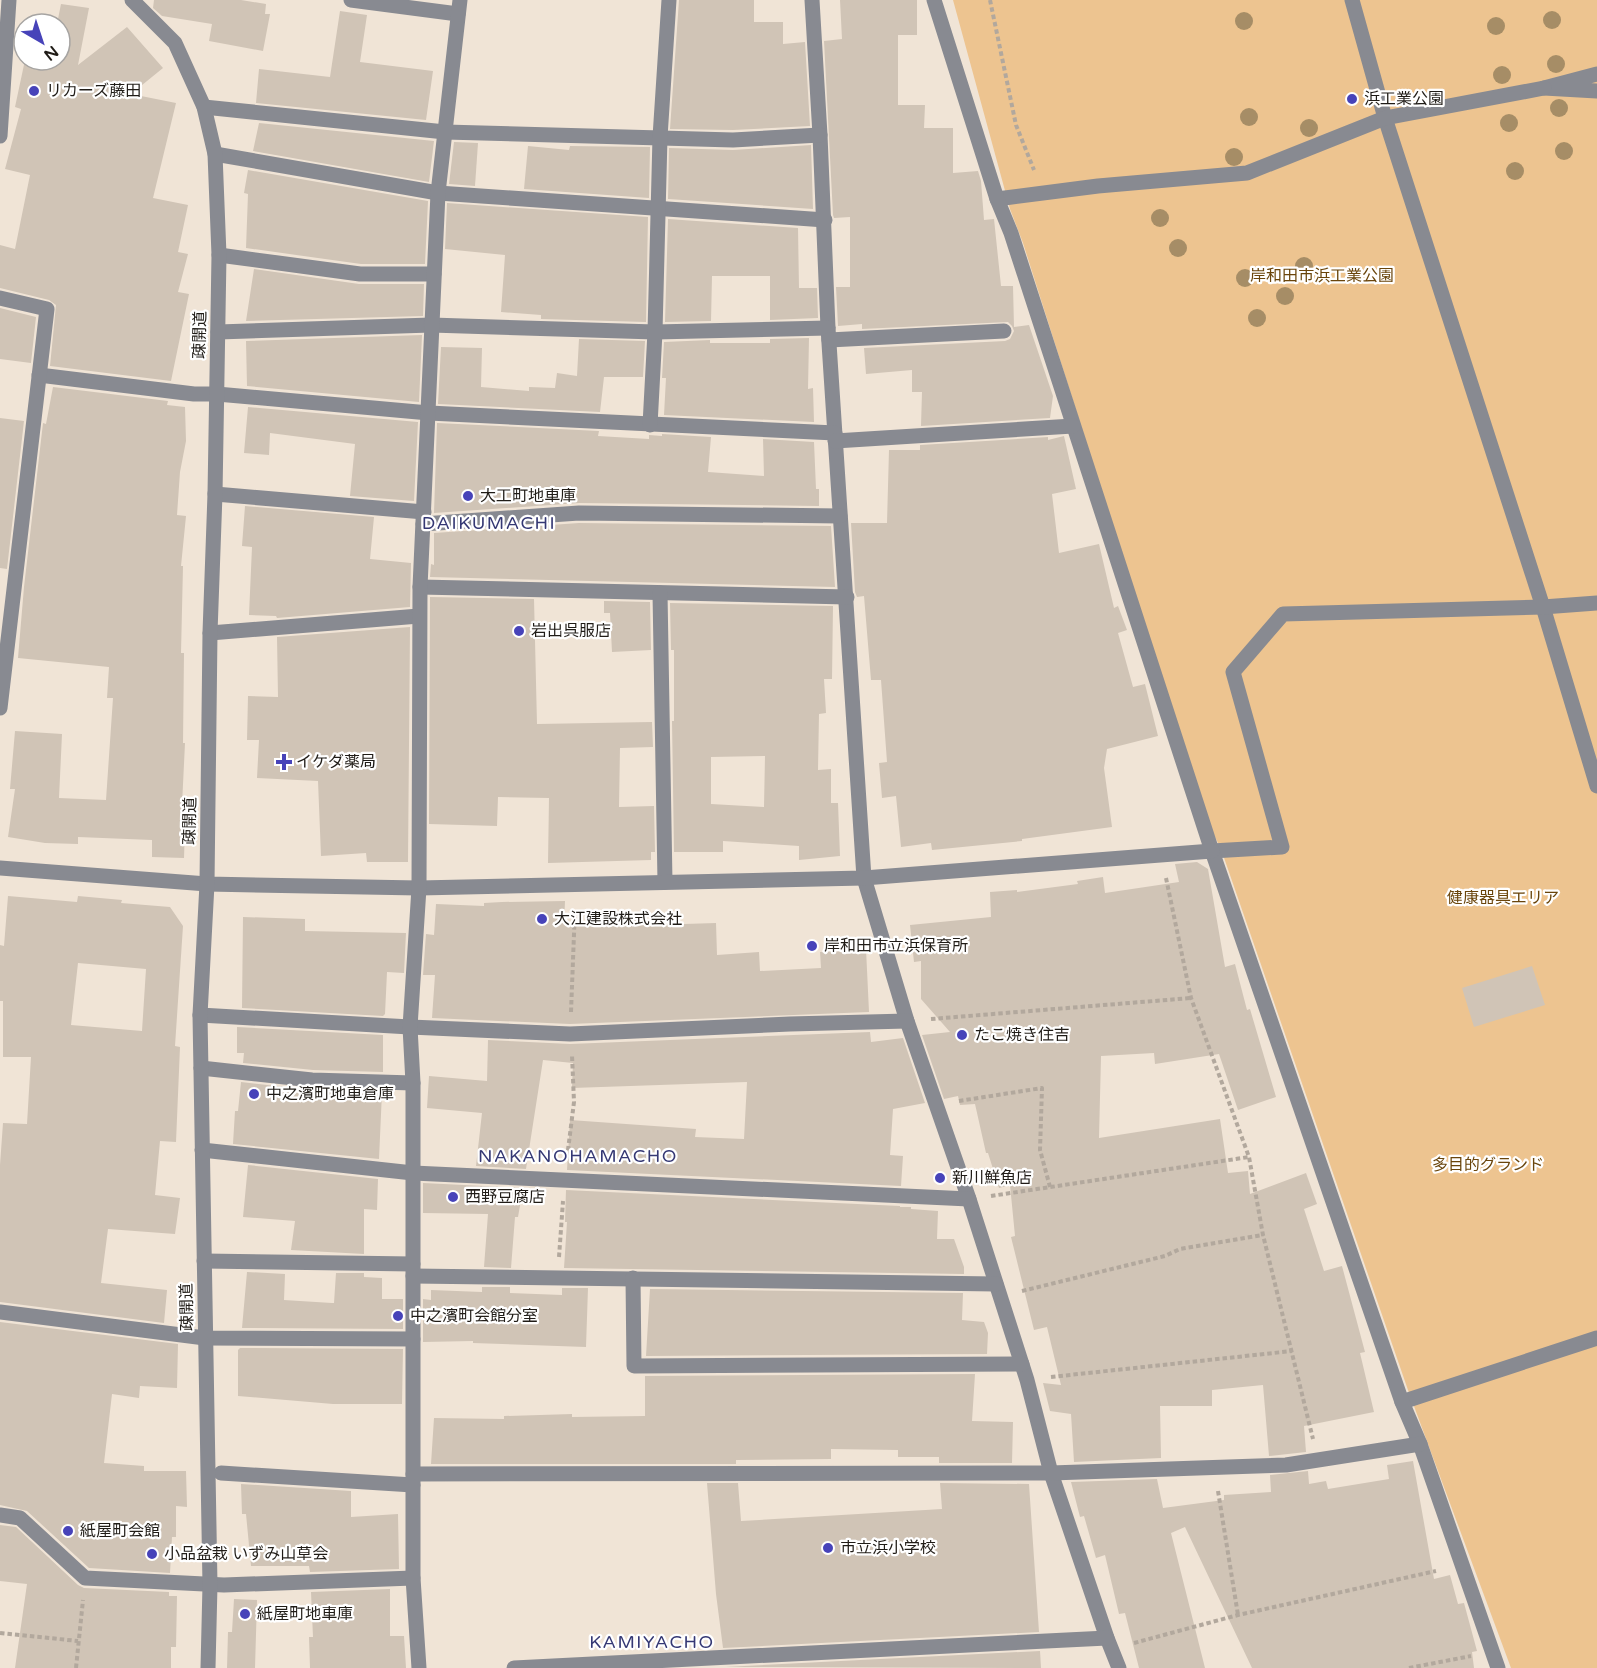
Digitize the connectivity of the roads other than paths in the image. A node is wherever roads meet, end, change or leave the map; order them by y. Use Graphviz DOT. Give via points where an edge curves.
graph roads {
  1 [pos="9,0"];
  2 [pos="351,0"];
  3 [pos="669,0"];
  4 [pos="812,0"];
  5 [pos="934,0"];
  6 [pos="1352,0"];
  7 [pos="134,1"];
  8 [pos="459,7"];
  9 [pos="1597,74"];
  10 [pos="1544,88"];
  11 [pos="1597,91"];
  12 [pos="204,107"];
  13 [pos="1385,118"];
  14 [pos="446,132"];
  15 [pos="820,135"];
  16 [pos="0,136"];
  17 [pos="660,137"];
  18 [pos="215,154"];
  19 [pos="438,193"];
  20 [pos="997,199"];
  21 [pos="659,209"];
  22 [pos="825,220"];
  23 [pos="219,255"];
  24 [pos="434,274"];
  25 [pos="0,298"];
  26 [pos="431,325"];
  27 [pos="1004,331"];
  28 [pos="218,332"];
  29 [pos="655,332"];
  30 [pos="828,334"];
  31 [pos="39,375"];
  32 [pos="217,394"];
  33 [pos="429,413"];
  34 [pos="650,425"];
  35 [pos="1073,426"];
  36 [pos="835,437"];
  37 [pos="215,494"];
  38 [pos="840,516"];
  39 [pos="424,518"];
  40 [pos="420,587"];
  41 [pos="660,593"];
  42 [pos="847,597"];
  43 [pos="1597,603"];
  44 [pos="1543,607"];
  45 [pos="419,616"];
  46 [pos="210,633"];
  47 [pos="0,708"];
  48 [pos="1597,786"];
  49 [pos="1212,851"];
  50 [pos="0,868"];
  51 [pos="864,878"];
  52 [pos="665,882"];
  53 [pos="207,884"];
  54 [pos="419,888"];
  55 [pos="200,1015"];
  56 [pos="907,1021"];
  57 [pos="411,1027"];
  58 [pos="201,1068"];
  59 [pos="413,1083"];
  60 [pos="202,1150"];
  61 [pos="413,1173"];
  62 [pos="969,1199"];
  63 [pos="204,1261"];
  64 [pos="413,1270"];
  65 [pos="633,1278"];
  66 [pos="998,1291"];
  67 [pos="0,1312"];
  68 [pos="205,1338"];
  69 [pos="1597,1338"];
  70 [pos="413,1339"];
  71 [pos="1022,1364"];
  72 [pos="1402,1402"];
  73 [pos="1420,1444"];
  74 [pos="220,1473"];
  75 [pos="1051,1473"];
  76 [pos="413,1479"];
  77 [pos="0,1515"];
  78 [pos="413,1578"];
  79 [pos="210,1585"];
  80 [pos="1109,1644"];
  81 [pos="208,1668"];
  82 [pos="419,1668"];
  83 [pos="514,1668"];
  84 [pos="1119,1668"];
  85 [pos="1498,1668"];
  1 -- 16 [label="street"];
  2 -- 8 [label="street"];
  3 -- 17 [label="street"];
  4 -- 15 [label="street"];
  5 -- 20 [label="street"];
  6 -- 13 [label="street"];
  7 -- 12 [label="street, 疎開道" via="175,44"];
  8 -- 14 [label="street"];
  9 -- 10 [label="street"];
  10 -- 11 [label="street"];
  10 -- 13 [label="street"];
  12 -- 14 [label="street"];
  12 -- 18 [label="street, 疎開道"];
  13 -- 20 [label="street" via="1247,174"];
  13 -- 44 [label="street"];
  14 -- 17 [label="street"];
  14 -- 19 [label="street"];
  15 -- 17 [label="street" via="733,140"];
  15 -- 22 [label="street"];
  17 -- 21 [label="street"];
  18 -- 19 [label="street"];
  18 -- 23 [label="street, 疎開道"];
  19 -- 21 [label="street"];
  19 -- 24 [label="street"];
  20 -- 35 [label="street"];
  21 -- 22 [label="street"];
  21 -- 29 [label="street"];
  22 -- 30 [label="street"];
  23 -- 24 [label="street" via="360,274"];
  23 -- 28 [label="street, 疎開道"];
  24 -- 26 [label="street"];
  25 -- 31 [label="street" via="47,309"];
  26 -- 28 [label="street"];
  26 -- 29 [label="street"];
  26 -- 33 [label="street"];
  27 -- 30 [label="street"];
  28 -- 32 [label="street, 疎開道"];
  29 -- 30 [label="street"];
  29 -- 34 [label="street"];
  30 -- 36 [label="street"];
  31 -- 32 [label="street"];
  31 -- 47 [label="street"];
  32 -- 33 [label="street"];
  32 -- 37 [label="street, 疎開道"];
  33 -- 34 [label="street"];
  33 -- 39 [label="street"];
  34 -- 36 [label="street"];
  35 -- 36 [label="street"];
  35 -- 49 [label="street"];
  36 -- 38 [label="street"];
  37 -- 39 [label="street"];
  37 -- 46 [label="street, 疎開道"];
  38 -- 39 [label="street" via="579,513"];
  38 -- 42 [label="street"];
  39 -- 40 [label="street"];
  40 -- 41 [label="street"];
  40 -- 45 [label="street"];
  41 -- 42 [label="street"];
  41 -- 52 [label="street"];
  42 -- 51 [label="street"];
  43 -- 44 [label="street"];
  44 -- 48 [label="street"];
  44 -- 49 [label="street" via="1283,614 1233,672 1282,847"];
  45 -- 46 [label="street"];
  45 -- 54 [label="street"];
  46 -- 53 [label="street, 疎開道"];
  49 -- 51 [label="street"];
  49 -- 72 [label="street"];
  50 -- 53 [label="street"];
  51 -- 52 [label="street"];
  51 -- 56 [label="street"];
  52 -- 54 [label="street"];
  53 -- 54 [label="street"];
  53 -- 55 [label="street, 疎開道"];
  54 -- 57 [label="street"];
  55 -- 57 [label="street"];
  55 -- 58 [label="street, 疎開道"];
  56 -- 57 [label="street" via="570,1034"];
  56 -- 62 [label="street"];
  57 -- 59 [label="street"];
  58 -- 59 [label="street" via="312,1080"];
  58 -- 60 [label="street, 疎開道"];
  59 -- 61 [label="street"];
  60 -- 61 [label="street"];
  60 -- 63 [label="street, 疎開道"];
  61 -- 62 [label="street"];
  61 -- 64 [label="street"];
  62 -- 66 [label="street"];
  63 -- 64 [label="street"];
  63 -- 68 [label="street, 疎開道"];
  64 -- 65 [label="street"];
  64 -- 70 [label="street"];
  65 -- 66 [label="street"];
  65 -- 71 [label="street" via="634,1366"];
  66 -- 71 [label="street"];
  67 -- 68 [label="street"];
  68 -- 70 [label="street"];
  68 -- 79 [label="street, 疎開道"];
  69 -- 72 [label="street"];
  70 -- 76 [label="street"];
  71 -- 75 [label="street"];
  72 -- 73 [label="street"];
  73 -- 75 [label="street" via="1286,1465"];
  73 -- 85 [label="street"];
  74 -- 76 [label="street"];
  75 -- 76 [label="street"];
  75 -- 80 [label="street"];
  76 -- 78 [label="street"];
  77 -- 79 [label="street" via="20,1518 85,1578"];
  78 -- 79 [label="street"];
  78 -- 82 [label="street"];
  79 -- 81 [label="street, 疎開道"];
  80 -- 83 [label="street"];
  80 -- 84 [label="street"];
}
